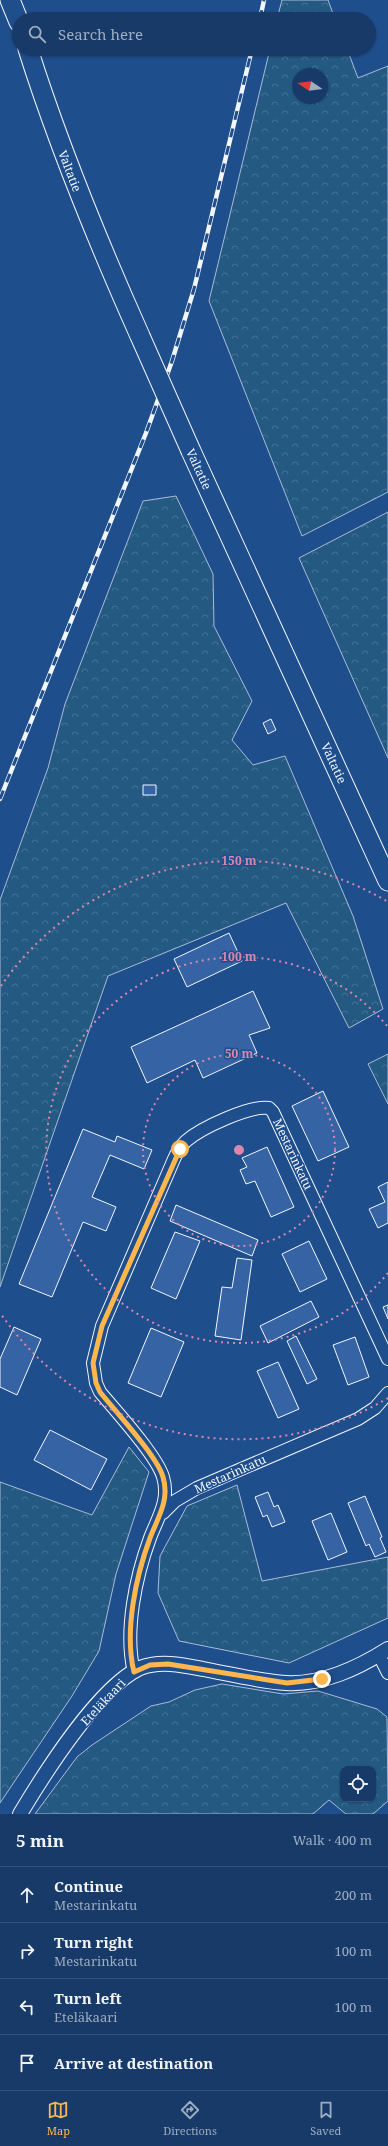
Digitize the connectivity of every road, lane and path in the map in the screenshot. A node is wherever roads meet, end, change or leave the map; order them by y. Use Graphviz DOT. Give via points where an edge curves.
graph roads {
  1 [pos="10,0"];
  2 [pos="15,0"];
  3 [pos="15,12"];
  4 [pos="17,12"];
  5 [pos="30,56"];
  6 [pos="388,881"];
  7 [pos="388,1359"];
  8 [pos="388,1393"];
  9 [pos="160,1518"];
  10 [pos="383,1652"];
  11 [pos="134,1672"];
  12 [pos="388,1673"];
  13 [pos="20,1814"];
  1 -- 3 [label="highway"];
  2 -- 4 [label="highway"];
  5 -- 6 [label="highway, Valtatie, bridge" via="83,206 191,452"];
  7 -- 9 [label="street, Mestarinkatu" via="273,1112 269,1108 256,1108 208,1126 194,1135 180,1149 170,1166 102,1326 93,1363 100,1392 159,1467 165,1487 165,1500"];
  8 -- 9 [label="street, Mestarinkatu" via="378,1405 358,1419 187,1493 168,1507"];
  9 -- 11 [label="street, Mestarinkatu" via="150,1538 132,1613 130,1650"];
  10 -- 11 [label="street, Eteläkaari" via="340,1674 304,1682 280,1682 168,1664 150,1665"];
  10 -- 12 [label="street"];
  11 -- 13 [label="street, Eteläkaari" via="112,1689 75,1732"];
}
